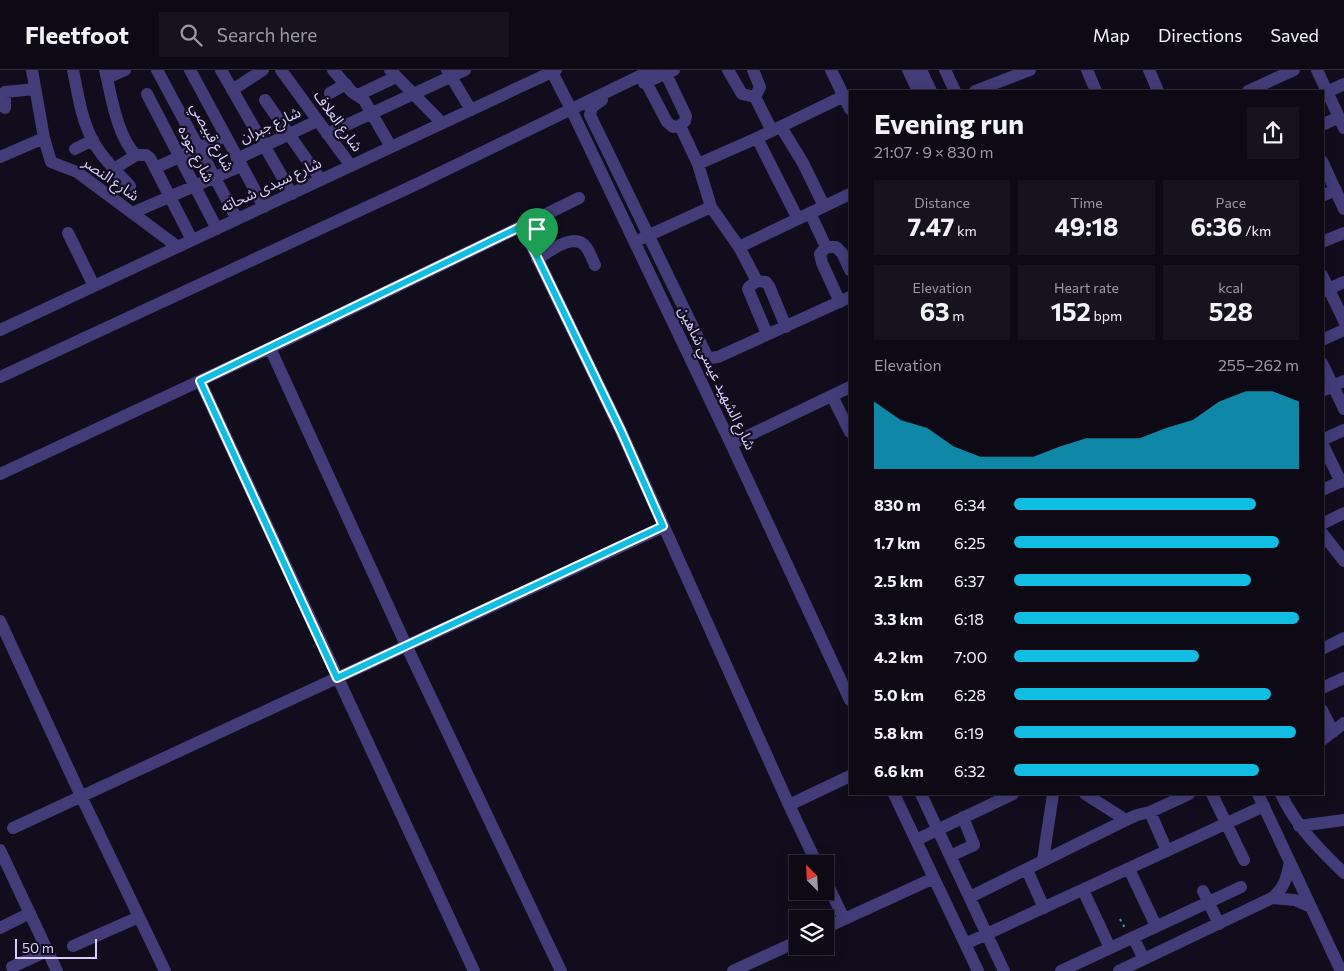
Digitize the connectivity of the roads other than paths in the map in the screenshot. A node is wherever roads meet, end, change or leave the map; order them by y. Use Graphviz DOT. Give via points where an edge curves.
graph roads {
  1 [pos="32,70"];
  2 [pos="73,70"];
  3 [pos="125,70"];
  4 [pos="157,70"];
  5 [pos="190,70"];
  6 [pos="221,70"];
  7 [pos="263,70"];
  8 [pos="333,70"];
  9 [pos="465,70"];
  10 [pos="652,70"];
  11 [pos="728,70"];
  12 [pos="754,70"];
  13 [pos="831,70"];
  14 [pos="908,70"];
  15 [pos="921,70"];
  16 [pos="945,70"];
  17 [pos="1030,70"];
  18 [pos="1087,70"];
  19 [pos="1149,70"];
  20 [pos="1294,70"];
  21 [pos="1317,70"];
  22 [pos="284,71"];
  23 [pos="550,71"];
  24 [pos="670,72"];
  25 [pos="449,73"];
  26 [pos="106,74"];
  27 [pos="393,74"];
  28 [pos="646,82"];
  29 [pos="346,84"];
  30 [pos="1344,84"];
  31 [pos="35,89"];
  32 [pos="232,90"];
  33 [pos="918,90"];
  34 [pos="930,90"];
  35 [pos="955,90"];
  36 [pos="978,90"];
  37 [pos="1096,90"];
  38 [pos="1158,90"];
  39 [pos="1252,90"];
  40 [pos="1327,92"];
  41 [pos="330,93"];
  42 [pos="147,94"];
  43 [pos="413,94"];
  44 [pos="358,95"];
  45 [pos="844,96"];
  46 [pos="755,97"];
  47 [pos="266,100"];
  48 [pos="849,107"];
  49 [pos="5,108"];
  50 [pos="571,109"];
  51 [pos="471,110"];
  52 [pos="372,114"];
  53 [pos="317,121"];
  54 [pos="1341,122"];
  55 [pos="442,123"];
  56 [pos="1324,125"];
  57 [pos="680,126"];
  58 [pos="776,129"];
  59 [pos="291,134"];
  60 [pos="327,134"];
  61 [pos="225,136"];
  62 [pos="44,138"];
  63 [pos="757,138"];
  64 [pos="93,140"];
  65 [pos="264,146"];
  66 [pos="391,147"];
  67 [pos="199,148"];
  68 [pos="76,149"];
  69 [pos="136,155"];
  70 [pos="179,156"];
  71 [pos="0,157"];
  72 [pos="239,163"];
  73 [pos="698,164"];
  74 [pos="1324,165"];
  75 [pos="351,166"];
  76 [pos="155,168"];
  77 [pos="114,169"];
  78 [pos="215,178"];
  79 [pos="321,180"];
  80 [pos="130,186"];
  81 [pos="195,186"];
  82 [pos="1336,190"];
  83 [pos="292,194"];
  84 [pos="849,194"];
  85 [pos="1324,195"];
  86 [pos="170,197"];
  87 [pos="579,198"];
  88 [pos="824,206"];
  89 [pos="264,207"];
  90 [pos="712,207"];
  91 [pos="1344,209"];
  92 [pos="132,213"];
  93 [pos="810,213"];
  94 [pos="237,219"];
  95 [pos="798,219"];
  96 [pos="522,226"];
  97 [pos="217,229"];
  98 [pos="68,233"];
  99 [pos="1344,233"];
  100 [pos="649,235"];
  101 [pos="192,240"];
  102 [pos="1324,241"];
  103 [pos="634,243"];
  104 [pos="178,247"];
  105 [pos="740,247"];
  106 [pos="826,247"];
  107 [pos="537,259"];
  108 [pos="595,264"];
  109 [pos="849,268"];
  110 [pos="757,281"];
  111 [pos="1344,282"];
  112 [pos="94,286"];
  113 [pos="1326,291"];
  114 [pos="845,299"];
  115 [pos="1344,321"];
  116 [pos="786,327"];
  117 [pos="0,330"];
  118 [pos="1344,330"];
  119 [pos="767,334"];
  120 [pos="1324,339"];
  121 [pos="270,348"];
  122 [pos="1324,367"];
  123 [pos="0,377"];
  124 [pos="200,381"];
  125 [pos="1333,386"];
  126 [pos="849,388"];
  127 [pos="832,396"];
  128 [pos="1344,409"];
  129 [pos="849,430"];
  130 [pos="1344,430"];
  131 [pos="1324,440"];
  132 [pos="731,444"];
  133 [pos="1324,445"];
  134 [pos="0,474"];
  135 [pos="1342,481"];
  136 [pos="1324,489"];
  137 [pos="1344,513"];
  138 [pos="1324,523"];
  139 [pos="663,526"];
  140 [pos="1324,536"];
  141 [pos="1344,561"];
  142 [pos="0,621"];
  143 [pos="1344,638"];
  144 [pos="406,645"];
  145 [pos="1324,648"];
  146 [pos="337,678"];
  147 [pos="1344,678"];
  148 [pos="1324,687"];
  149 [pos="849,698"];
  150 [pos="1324,714"];
  151 [pos="1344,723"];
  152 [pos="1333,732"];
  153 [pos="1324,739"];
  154 [pos="849,776"];
  155 [pos="894,795"];
  156 [pos="921,795"];
  157 [pos="1053,795"];
  158 [pos="1087,795"];
  159 [pos="1187,795"];
  160 [pos="1212,795"];
  161 [pos="1258,795"];
  162 [pos="1282,795"];
  163 [pos="81,796"];
  164 [pos="996,797"];
  165 [pos="789,805"];
  166 [pos="1264,806"];
  167 [pos="1150,812"];
  168 [pos="963,817"];
  169 [pos="1126,820"];
  170 [pos="1344,820"];
  171 [pos="1226,824"];
  172 [pos="1300,826"];
  173 [pos="13,828"];
  174 [pos="938,829"];
  175 [pos="916,840"];
  176 [pos="0,850"];
  177 [pos="1168,851"];
  178 [pos="813,855"];
  179 [pos="950,856"];
  180 [pos="1043,860"];
  181 [pos="1244,860"];
  182 [pos="1290,862"];
  183 [pos="1128,869"];
  184 [pos="1027,870"];
  185 [pos="1344,873"];
  186 [pos="934,878"];
  187 [pos="1241,886"];
  188 [pos="1083,890"];
  189 [pos="1206,896"];
  190 [pos="970,897"];
  191 [pos="834,898"];
  192 [pos="1272,898"];
  193 [pos="1311,907"];
  194 [pos="1044,908"];
  195 [pos="30,913"];
  196 [pos="139,917"];
  197 [pos="844,919"];
  198 [pos="834,924"];
  199 [pos="1219,924"];
  200 [pos="1156,926"];
  201 [pos="0,928"];
  202 [pos="987,934"];
  203 [pos="1133,937"];
  204 [pos="965,944"];
  205 [pos="789,945"];
  206 [pos="73,946"];
  207 [pos="1110,948"];
  208 [pos="47,951"];
  209 [pos="1144,959"];
  210 [pos="12,967"];
  211 [pos="1058,967"];
  212 [pos="57,971"];
  213 [pos="165,971"];
  214 [pos="474,971"];
  215 [pos="561,971"];
  216 [pos="733,971"];
  217 [pos="978,971"];
  218 [pos="1004,971"];
  219 [pos="1119,971"];
  220 [pos="1341,971"];
  1 -- 31 [label="street, شارع النصر"];
  2 -- 64 [label="street" via="80,106"];
  3 -- 26 [label="street"];
  4 -- 67 [label="street, شارع قبيصي"];
  5 -- 61 [label="street"];
  6 -- 32 [label="street"];
  7 -- 32 [label="street"];
  8 -- 29 [label="street"];
  9 -- 25 [label="street"];
  10 -- 50 [label="street"];
  11 -- 46 [label="street" via="742,94"];
  12 -- 46 [label="street" via="760,87"];
  13 -- 45 [label="street"];
  14 -- 33 [label="street"];
  15 -- 34 [label="street"];
  16 -- 35 [label="street"];
  17 -- 36 [label="street"];
  18 -- 37 [label="street"];
  19 -- 38 [label="street"];
  20 -- 39 [label="street"];
  21 -- 40 [label="street"];
  22 -- 53 [label="street, شارع العلاف"];
  23 -- 50 [label="street, شارع الشهيد عيسي شاهين"];
  23 -- 51 [label="street, شارع سيدى شحاته"];
  24 -- 28 [label="street"];
  24 -- 57 [label="street" via="686,116"];
  25 -- 43 [label="street"];
  25 -- 51 [label="street"];
  26 -- 69 [label="street" via="122,132"];
  27 -- 43 [label="street"];
  27 -- 44 [label="street"];
  28 -- 57 [label="street" via="667,122"];
  28 -- 100 [label="street" via="598,102 590,115"];
  29 -- 41 [label="street"];
  29 -- 44 [label="street"];
  30 -- 40 [label="street"];
  31 -- 49 [label="street" via="5,92"];
  31 -- 62 [label="street, شارع النصر"];
  32 -- 65 [label="street"];
  40 -- 54 [label="street"];
  42 -- 70 [label="street, شارع جوده"];
  43 -- 52 [label="street"];
  43 -- 55 [label="street"];
  44 -- 52 [label="street"];
  45 -- 48 [label="street"];
  45 -- 58 [label="street"];
  46 -- 58 [label="street"];
  47 -- 59 [label="street"];
  50 -- 103 [label="street, شارع الشهيد عيسي شاهين"];
  50 -- 123 [label="street"];
  51 -- 55 [label="street, شارع سيدى شحاته"];
  52 -- 60 [label="street"];
  52 -- 66 [label="street"];
  53 -- 59 [label="street, شارع جبران"];
  53 -- 60 [label="street, شارع العلاف"];
  54 -- 56 [label="street"];
  55 -- 66 [label="street, شارع سيدى شحاته"];
  57 -- 73 [label="street"];
  58 -- 63 [label="street"];
  58 -- 88 [label="street" via="802,163"];
  59 -- 65 [label="street, شارع جبران"];
  59 -- 79 [label="street"];
  60 -- 75 [label="street, شارع العلاف"];
  61 -- 67 [label="street"];
  61 -- 72 [label="street"];
  62 -- 71 [label="street"];
  62 -- 92 [label="street, شارع النصر" via="51,162 77,172"];
  63 -- 73 [label="street"];
  63 -- 95 [label="street"];
  64 -- 68 [label="street"];
  64 -- 77 [label="street"];
  65 -- 72 [label="street, شارع جبران"];
  65 -- 83 [label="street"];
  66 -- 75 [label="street, شارع سيدى شحاته"];
  67 -- 70 [label="street"];
  67 -- 78 [label="street, شارع قبيصي"];
  69 -- 76 [label="street" via="148,156"];
  69 -- 77 [label="street"];
  70 -- 76 [label="street"];
  70 -- 81 [label="street, شارع جوده"];
  72 -- 78 [label="street, شارع جبران"];
  72 -- 89 [label="street"];
  73 -- 90 [label="street"];
  74 -- 82 [label="street"];
  75 -- 79 [label="street, شارع سيدى شحاته"];
  76 -- 86 [label="street"];
  77 -- 80 [label="street"];
  78 -- 81 [label="street, شارع جبران"];
  78 -- 94 [label="street, شارع قبيصي"];
  79 -- 83 [label="street, شارع سيدى شحاته"];
  81 -- 86 [label="street, شارع جبران"];
  81 -- 97 [label="street, شارع جوده"];
  82 -- 85 [label="street"];
  82 -- 91 [label="street"];
  83 -- 89 [label="street, شارع سيدى شحاته"];
  84 -- 88 [label="street"];
  86 -- 92 [label="street, شارع جبران"];
  86 -- 101 [label="street"];
  87 -- 96 [label="street"];
  88 -- 93 [label="street"];
  89 -- 94 [label="street, شارع سيدى شحاته"];
  90 -- 100 [label="street"];
  90 -- 105 [label="street"];
  92 -- 104 [label="street, شارع النصر"];
  93 -- 95 [label="street"];
  93 -- 106 [label="street"];
  94 -- 97 [label="street, شارع سيدى شحاته"];
  95 -- 105 [label="street"];
  96 -- 107 [label="street"];
  96 -- 121 [label="street"];
  97 -- 101 [label="street, شارع سيدى شحاته"];
  98 -- 112 [label="street"];
  99 -- 102 [label="street"];
  100 -- 103 [label="street"];
  100 -- 119 [label="street" via="710,358"];
  101 -- 104 [label="street, شارع سيدى شحاته"];
  103 -- 132 [label="street, شارع الشهيد عيسي شاهين"];
  104 -- 112 [label="street, شارع سيدى شحاته"];
  105 -- 110 [label="street"];
  106 -- 109 [label="street" via="838,249"];
  106 -- 114 [label="street" via="820,258"];
  107 -- 108 [label="street" via="574,241 585,246"];
  107 -- 139 [label="street" via="621,431"];
  110 -- 116 [label="street" via="766,282 769,286"];
  110 -- 119 [label="street" via="748,289"];
  111 -- 113 [label="street"];
  112 -- 117 [label="street, شارع سيدى شحاته"];
  113 -- 115 [label="street"];
  114 -- 116 [label="street"];
  116 -- 119 [label="street"];
  118 -- 120 [label="street"];
  121 -- 124 [label="street"];
  121 -- 144 [label="street"];
  122 -- 125 [label="street"];
  124 -- 134 [label="street"];
  124 -- 146 [label="street"];
  125 -- 128 [label="street"];
  126 -- 127 [label="street"];
  127 -- 129 [label="street"];
  127 -- 132 [label="street"];
  130 -- 131 [label="street"];
  132 -- 149 [label="street, شارع الشهيد عيسي شاهين"];
  133 -- 135 [label="street"];
  135 -- 136 [label="street"];
  137 -- 138 [label="street"];
  139 -- 144 [label="street"];
  139 -- 165 [label="street"];
  140 -- 141 [label="street"];
  142 -- 163 [label="street"];
  143 -- 145 [label="street"];
  144 -- 146 [label="street"];
  144 -- 215 [label="street"];
  146 -- 163 [label="street"];
  146 -- 214 [label="street"];
  147 -- 148 [label="street"];
  150 -- 152 [label="street"];
  151 -- 152 [label="street"];
  152 -- 153 [label="street"];
  154 -- 165 [label="street"];
  155 -- 175 [label="street"];
  156 -- 174 [label="street"];
  157 -- 180 [label="street"];
  158 -- 169 [label="street"];
  159 -- 167 [label="street"];
  160 -- 171 [label="street"];
  161 -- 166 [label="street"];
  162 -- 172 [label="street"];
  163 -- 173 [label="street"];
  163 -- 196 [label="street"];
  164 -- 168 [label="street"];
  165 -- 178 [label="street"];
  166 -- 171 [label="street"];
  166 -- 182 [label="street"];
  167 -- 169 [label="street"];
  167 -- 177 [label="street"];
  168 -- 174 [label="street"];
  168 -- 179 [label="street" via="974,845"];
  169 -- 180 [label="street"];
  170 -- 172 [label="street"];
  171 -- 177 [label="street"];
  171 -- 181 [label="street"];
  172 -- 185 [label="street"];
  174 -- 175 [label="street"];
  174 -- 179 [label="street"];
  175 -- 186 [label="street"];
  176 -- 195 [label="street"];
  177 -- 183 [label="street"];
  179 -- 190 [label="street"];
  180 -- 184 [label="street"];
  182 -- 192 [label="street" via="1284,884"];
  182 -- 193 [label="street"];
  183 -- 188 [label="street"];
  183 -- 200 [label="street"];
  184 -- 190 [label="street"];
  184 -- 194 [label="street"];
  186 -- 197 [label="street"];
  186 -- 204 [label="street"];
  187 -- 189 [label="street"];
  188 -- 194 [label="street"];
  188 -- 207 [label="street"];
  189 -- 199 [label="street"];
  189 -- 200 [label="street"];
  190 -- 202 [label="street"];
  191 -- 197 [label="street"];
  192 -- 193 [label="street" via="1295,900"];
  192 -- 199 [label="street"];
  193 -- 220 [label="street"];
  194 -- 202 [label="street"];
  195 -- 201 [label="street"];
  195 -- 208 [label="street"];
  196 -- 206 [label="street"];
  196 -- 213 [label="street"];
  197 -- 198 [label="street"];
  199 -- 209 [label="street"];
  200 -- 203 [label="street"];
  202 -- 204 [label="street"];
  202 -- 218 [label="street"];
  203 -- 207 [label="street"];
  203 -- 209 [label="street"];
  204 -- 217 [label="street"];
  205 -- 216 [label="street"];
  207 -- 211 [label="street"];
  208 -- 210 [label="street"];
  208 -- 212 [label="street"];
  209 -- 219 [label="street"];
}
